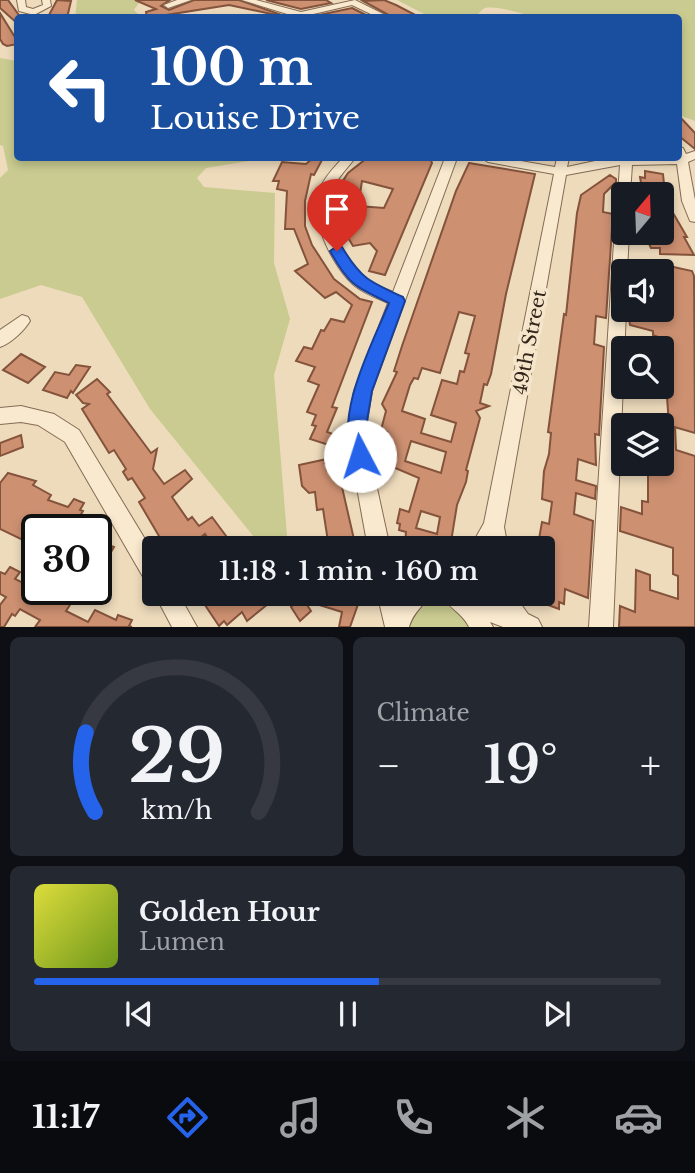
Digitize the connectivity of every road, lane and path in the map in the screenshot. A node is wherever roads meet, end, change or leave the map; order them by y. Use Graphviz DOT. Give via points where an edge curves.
graph roads {
  1 [pos="21,0"];
  2 [pos="46,0"];
  3 [pos="187,0"];
  4 [pos="246,0"];
  5 [pos="168,5"];
  6 [pos="31,14"];
  7 [pos="37,14"];
  8 [pos="298,14"];
  9 [pos="312,14"];
  10 [pos="378,14"];
  11 [pos="686,155"];
  12 [pos="346,161"];
  13 [pos="450,161"];
  14 [pos="520,161"];
  15 [pos="613,161"];
  16 [pos="626,161"];
  17 [pos="562,165"];
  18 [pos="625,182"];
  19 [pos="691,202"];
  20 [pos="695,218"];
  21 [pos="621,245"];
  22 [pos="397,301"];
  23 [pos="22,321"];
  24 [pos="0,340"];
  25 [pos="0,416"];
  26 [pos="377,536"];
  27 [pos="496,536"];
  28 [pos="142,554"];
  29 [pos="173,606"];
  30 [pos="392,606"];
  31 [pos="405,606"];
  32 [pos="508,606"];
  33 [pos="477,610"];
  34 [pos="525,624"];
  35 [pos="397,626"];
  36 [pos="185,627"];
  37 [pos="601,627"];
  1 -- 6 [label="street" via="22,9"];
  2 -- 7 [label="street" via="47,6"];
  3 -- 5 [label="street"];
  4 -- 8 [label="street"];
  9 -- 10 [label="street" via="353,2"];
  11 -- 19 [label="street"];
  12 -- 22 [label="street" via="330,178 323,201 323,227 351,274"];
  13 -- 22 [label="street"];
  14 -- 17 [label="street"];
  15 -- 17 [label="street"];
  16 -- 18 [label="street"];
  17 -- 27 [label="street, 49th Street"];
  19 -- 20 [label="street"];
  21 -- 37 [label="street"];
  22 -- 26 [label="street" via="363,391 356,433"];
  23 -- 24 [label="street"];
  25 -- 28 [label="street" via="34,415 54,421 72,436"];
  29 -- 36 [label="street"];
  30 -- 35 [label="street"];
  31 -- 35 [label="street"];
  32 -- 34 [label="street"];
  33 -- 34 [label="street" via="485,608"];
}
